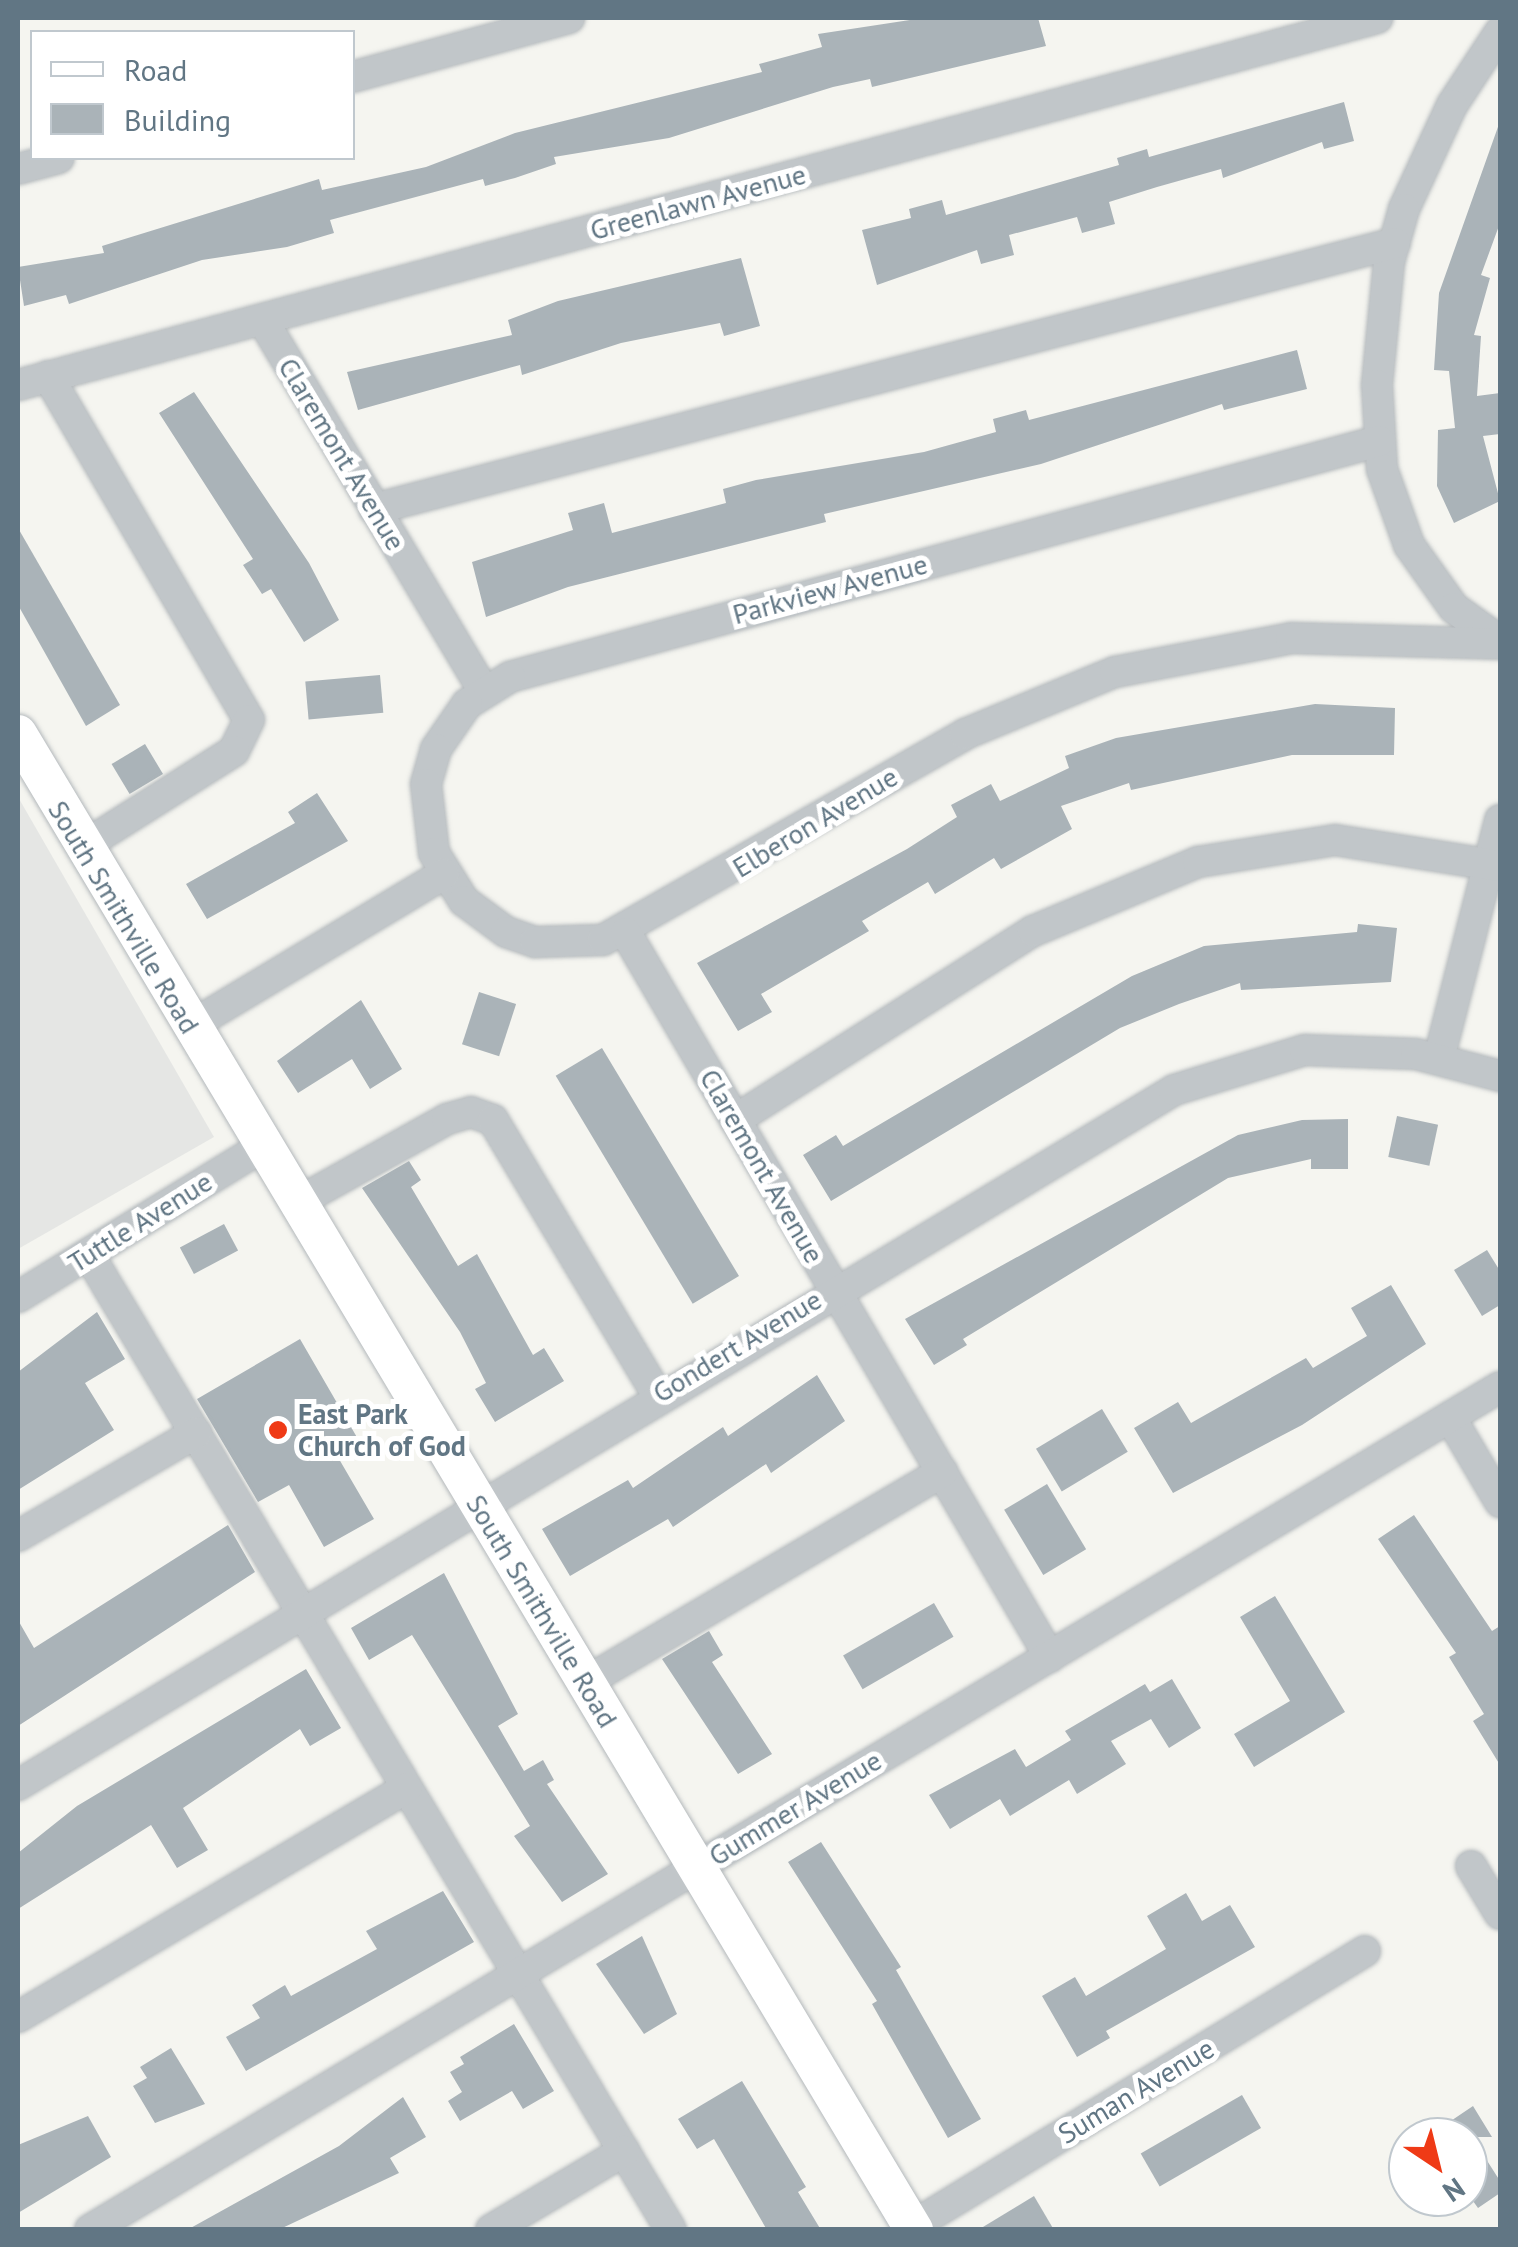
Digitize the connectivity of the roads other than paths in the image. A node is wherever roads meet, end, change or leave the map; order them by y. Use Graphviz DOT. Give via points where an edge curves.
graph roads {
  1 [pos="570,18"];
  2 [pos="1378,18"];
  3 [pos="1500,32"];
  4 [pos="355,76"];
  5 [pos="52,160"];
  6 [pos="18,169"];
  7 [pos="1394,243"];
  8 [pos="262,319"];
  9 [pos="48,376"];
  10 [pos="18,384"];
  11 [pos="1379,441"];
  12 [pos="374,509"];
  13 [pos="1500,642"];
  14 [pos="484,691"];
  15 [pos="18,734"];
  16 [pos="1500,820"];
  17 [pos="82,847"];
  18 [pos="1495,864"];
  19 [pos="444,874"];
  20 [pos="626,933"];
  21 [pos="188,1027"];
  22 [pos="1439,1058"];
  23 [pos="1500,1076"];
  24 [pos="735,1120"];
  25 [pos="262,1146"];
  26 [pos="298,1202"];
  27 [pos="89,1254"];
  28 [pos="834,1288"];
  29 [pos="18,1298"];
  30 [pos="1500,1387"];
  31 [pos="657,1394"];
  32 [pos="1450,1417"];
  33 [pos="196,1432"];
  34 [pos="942,1472"];
  35 [pos="1500,1502"];
  36 [pos="478,1505"];
  37 [pos="18,1536"];
  38 [pos="304,1613"];
  39 [pos="1050,1657"];
  40 [pos="584,1683"];
  41 [pos="18,1785"];
  42 [pos="407,1788"];
  43 [pos="1470,1866"];
  44 [pos="694,1868"];
  45 [pos="1500,1914"];
  46 [pos="1365,1951"];
  47 [pos="517,1973"];
  48 [pos="18,2017"];
  49 [pos="624,2151"];
  50 [pos="911,2228"];
  51 [pos="90,2230"];
  52 [pos="491,2230"];
  53 [pos="671,2230"];
  1 -- 4 [label="street"];
  2 -- 8 [label="street, Greenlawn Avenue"];
  3 -- 7 [label="street" via="1426,156"];
  5 -- 6 [label="street"];
  7 -- 11 [label="street" via="1380,323"];
  7 -- 12 [label="street"];
  8 -- 9 [label="street, Greenlawn Avenue"];
  8 -- 12 [label="street, Claremont Avenue"];
  9 -- 10 [label="street, Greenlawn Avenue"];
  9 -- 17 [label="street" via="249,720 234,751"];
  11 -- 13 [label="street" via="1393,508 1423,568 1454,608"];
  11 -- 14 [label="street, Parkview Avenue" via="549,665"];
  12 -- 14 [label="street, Claremont Avenue"];
  13 -- 20 [label="street, Elberon Avenue" via="1291,638 1115,672 964,734"];
  14 -- 19 [label="street, Parkview Avenue" via="449,725 426,784 426,822"];
  15 -- 17 [label="main road, South Smithville Road"];
  16 -- 18 [label="street"];
  17 -- 21 [label="main road, South Smithville Road"];
  18 -- 22 [label="street"];
  18 -- 24 [label="street" via="1335,840 1198,862 1032,932"];
  19 -- 20 [label="street, Elberon Avenue" via="484,919 520,937 574,945"];
  19 -- 21 [label="street"];
  20 -- 24 [label="street, Claremont Avenue"];
  21 -- 25 [label="main road, South Smithville Road"];
  22 -- 23 [label="street, Gondert Avenue"];
  22 -- 28 [label="street, Gondert Avenue" via="1305,1050 1216,1072"];
  24 -- 28 [label="street, Claremont Avenue"];
  25 -- 26 [label="main road, South Smithville Road"];
  25 -- 27 [label="street, Tuttle Avenue"];
  26 -- 31 [label="street" via="447,1119 471,1112 493,1120"];
  26 -- 36 [label="main road, South Smithville Road"];
  27 -- 29 [label="street, Tuttle Avenue"];
  27 -- 33 [label="street"];
  28 -- 31 [label="street, Gondert Avenue"];
  28 -- 34 [label="street, Claremont Avenue"];
  30 -- 32 [label="street, Gummer Avenue"];
  31 -- 36 [label="street, Gondert Avenue"];
  32 -- 35 [label="street"];
  32 -- 39 [label="street, Gummer Avenue"];
  33 -- 37 [label="street"];
  33 -- 38 [label="street"];
  34 -- 39 [label="street, Claremont Avenue"];
  34 -- 40 [label="street"];
  36 -- 38 [label="street, Gondert Avenue"];
  36 -- 40 [label="main road, South Smithville Road"];
  38 -- 41 [label="street, Gondert Avenue"];
  38 -- 42 [label="street"];
  39 -- 44 [label="street, Gummer Avenue"];
  40 -- 44 [label="main road, South Smithville Road"];
  42 -- 47 [label="street"];
  42 -- 48 [label="street"];
  43 -- 45 [label="street"];
  44 -- 47 [label="street, Gummer Avenue"];
  44 -- 50 [label="main road, South Smithville Road"];
  46 -- 50 [label="street, Suman Avenue"];
  47 -- 49 [label="street"];
  47 -- 51 [label="street, Gummer Avenue"];
  49 -- 52 [label="street"];
  49 -- 53 [label="street"];
}
